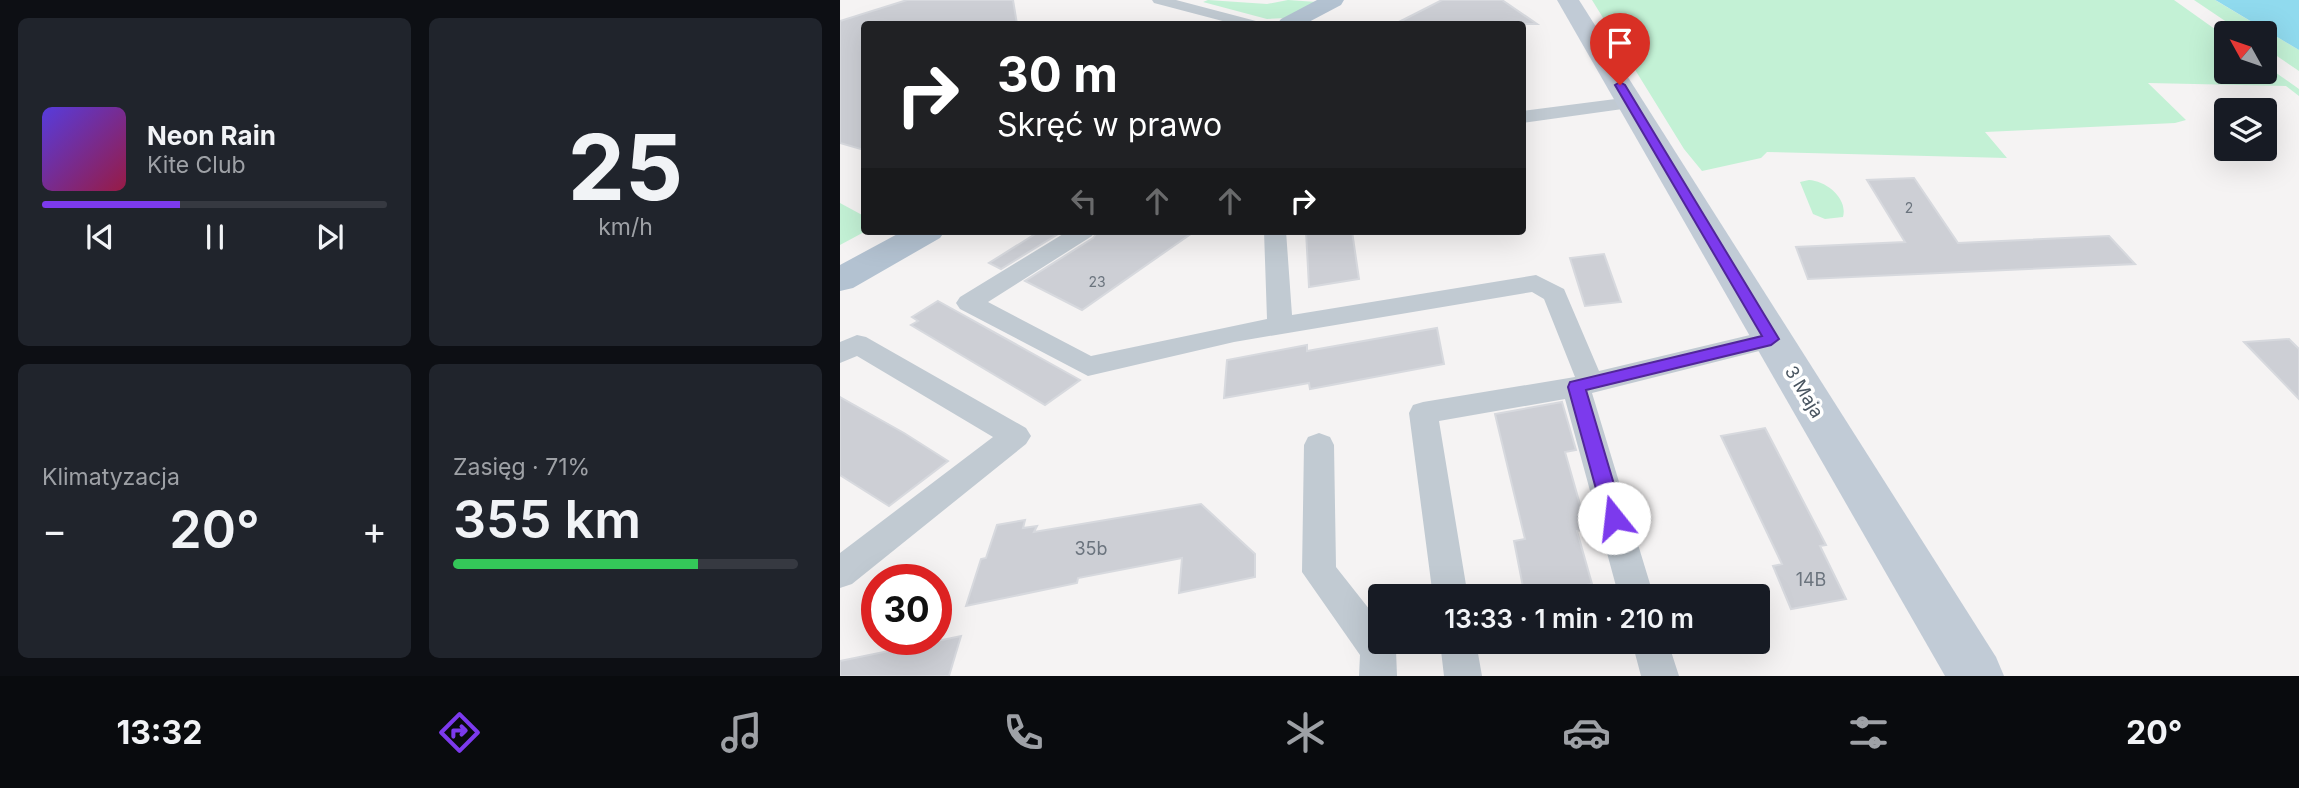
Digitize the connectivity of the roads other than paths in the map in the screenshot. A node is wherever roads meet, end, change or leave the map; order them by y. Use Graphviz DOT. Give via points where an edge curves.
graph roads {
  1 [pos="1159,0"];
  2 [pos="1333,0"];
  3 [pos="1352,0"];
  4 [pos="1568,0"];
  5 [pos="1239,21"];
  6 [pos="1294,21"];
  7 [pos="1314,21"];
  8 [pos="1631,103"];
  9 [pos="1526,116"];
  10 [pos="921,235"];
  11 [pos="1078,235"];
  12 [pos="1275,235"];
  13 [pos="840,280"];
  14 [pos="1280,326"];
  15 [pos="1771,339"];
  16 [pos="840,354"];
  17 [pos="1584,385"];
  18 [pos="1319,445"];
  19 [pos="840,573"];
  20 [pos="1449,584"];
  21 [pos="1634,584"];
  22 [pos="1460,654"];
  23 [pos="1654,654"];
  24 [pos="1378,676"];
  25 [pos="1463,676"];
  26 [pos="1660,676"];
  27 [pos="1976,676"];
  1 -- 5 [label="street"];
  2 -- 6 [label="main road"];
  3 -- 7 [label="main road"];
  4 -- 8 [label="street, 3 Maja"];
  8 -- 9 [label="street"];
  8 -- 15 [label="street, 3 Maja"];
  10 -- 13 [label="main road"];
  11 -- 14 [label="street" via="969,303 1088,366"];
  12 -- 14 [label="street"];
  14 -- 17 [label="street" via="1536,283 1555,295 1583,368"];
  15 -- 17 [label="street"];
  15 -- 27 [label="street, 3 Maja"];
  16 -- 19 [label="street" via="857,344 1016,436"];
  17 -- 20 [label="street" via="1423,413"];
  17 -- 21 [label="street"];
  18 -- 24 [label="street" via="1319,572 1378,650"];
  22 -- 25 [label="street"];
  23 -- 26 [label="street"];
}
